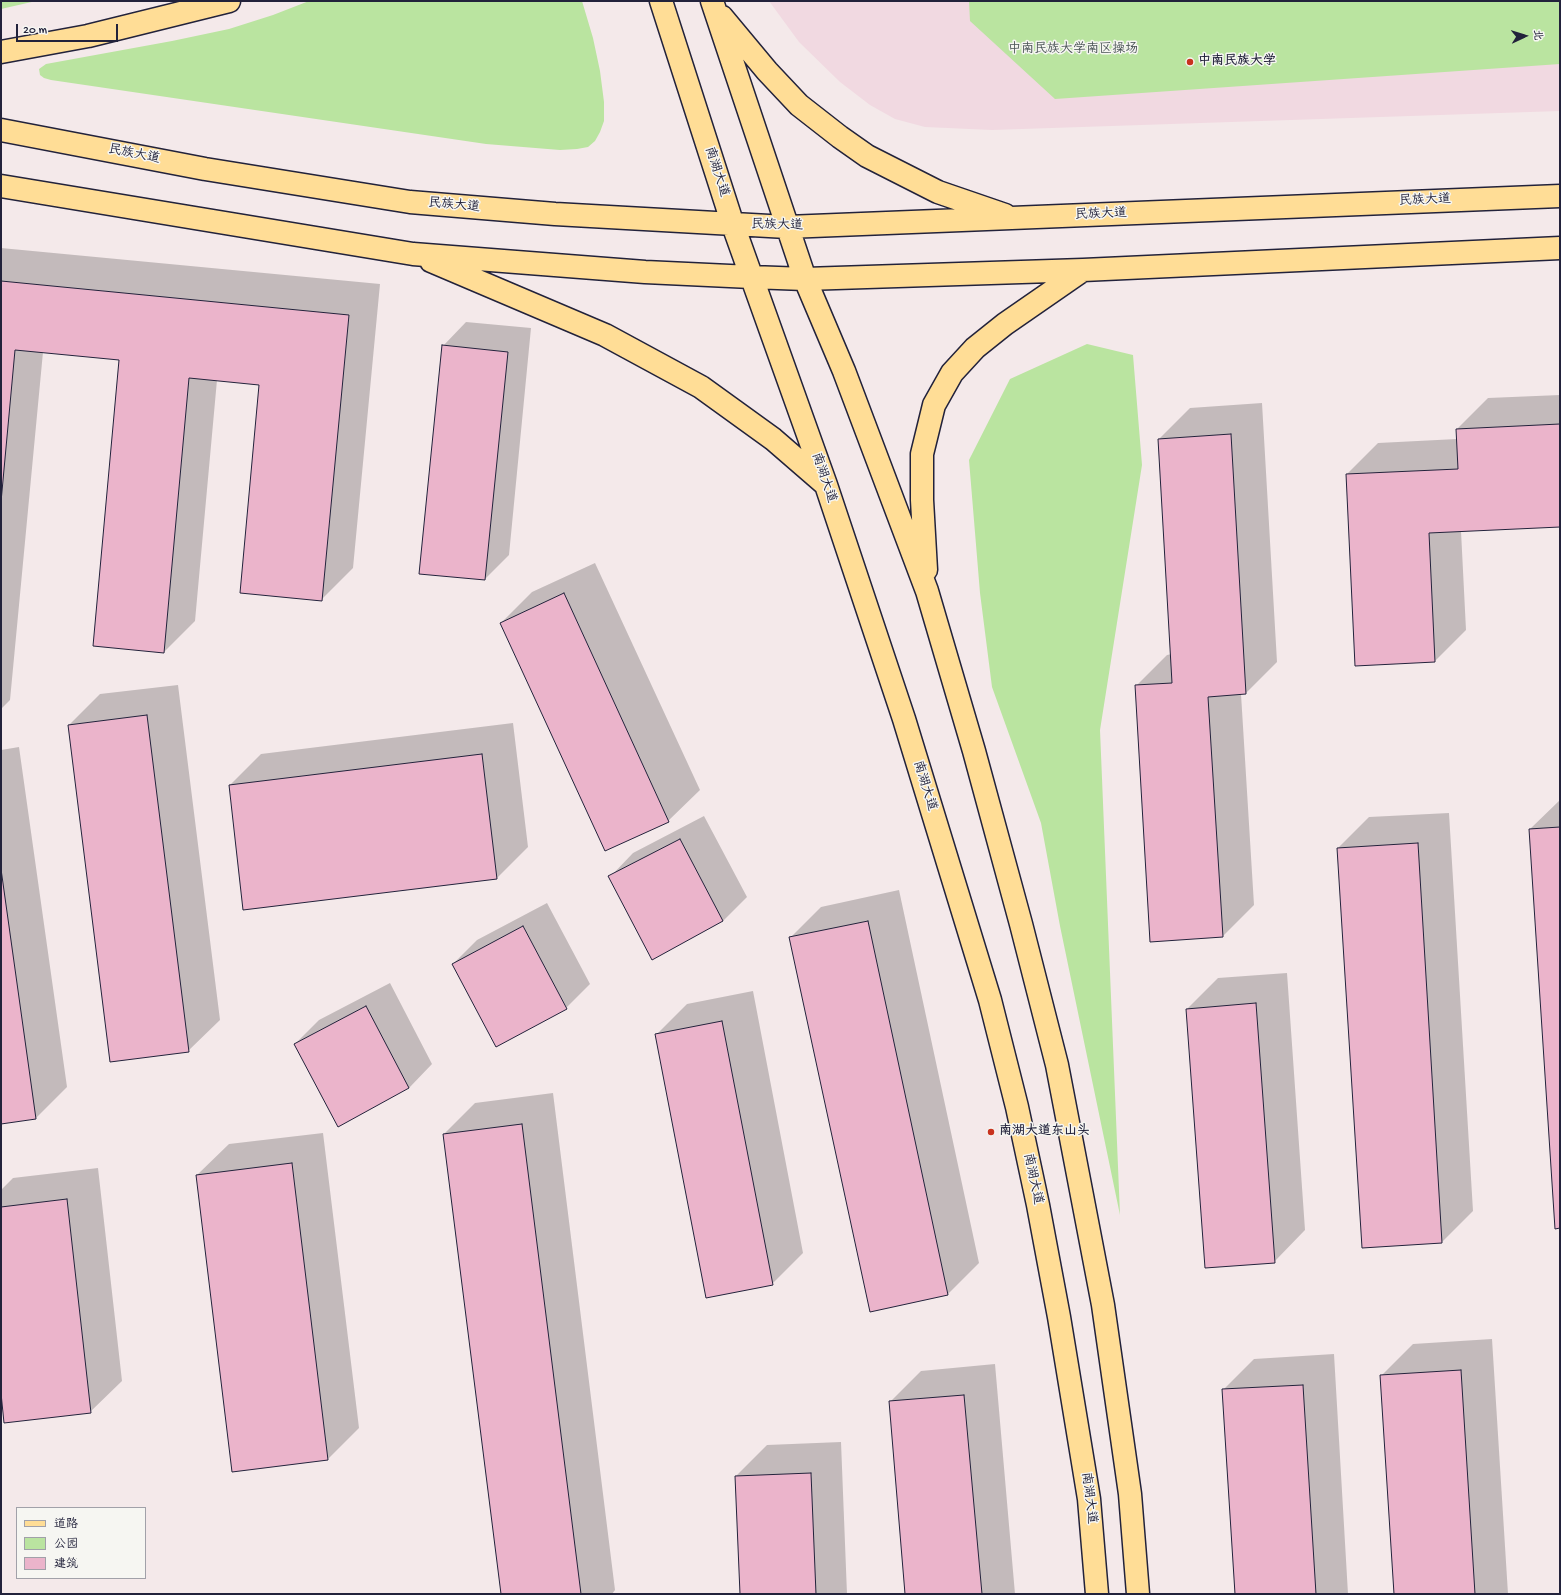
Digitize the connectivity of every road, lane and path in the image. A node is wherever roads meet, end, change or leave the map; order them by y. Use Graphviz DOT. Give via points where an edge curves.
graph roads {
  1 [pos="229,1"];
  2 [pos="661,1"];
  3 [pos="713,4"];
  4 [pos="1,52"];
  5 [pos="1,130"];
  6 [pos="1,186"];
  7 [pos="1560,196"];
  8 [pos="1016,219"];
  9 [pos="733,225"];
  10 [pos="787,227"];
  11 [pos="1560,248"];
  12 [pos="413,254"];
  13 [pos="1083,270"];
  14 [pos="752,278"];
  15 [pos="805,279"];
  16 [pos="826,485"];
  17 [pos="927,591"];
  18 [pos="1098,1594"];
  19 [pos="1138,1594"];
  1 -- 4 [label="main road" via="88,36"];
  2 -- 9 [label="main road, 南湖大道"];
  3 -- 8 [label="main road" via="767,71 799,105 840,137 867,156 938,192"];
  3 -- 10 [label="main road"];
  5 -- 9 [label="main road, 民族大道" via="205,169 410,202"];
  6 -- 12 [label="main road"];
  7 -- 8 [label="main road, 民族大道"];
  8 -- 10 [label="main road, 民族大道"];
  9 -- 10 [label="main road, 民族大道"];
  9 -- 14 [label="main road, 南湖大道"];
  10 -- 15 [label="main road"];
  11 -- 13 [label="main road"];
  12 -- 14 [label="main road"];
  12 -- 16 [label="main road" via="605,335 701,387 773,439"];
  13 -- 15 [label="main road"];
  13 -- 17 [label="main road" via="975,348 952,373 934,405 922,454"];
  14 -- 15 [label="main road"];
  14 -- 16 [label="main road, 南湖大道"];
  15 -- 17 [label="main road" via="844,371"];
  16 -- 18 [label="main road, 南湖大道" via="906,726 990,1000 1038,1205 1060,1317 1089,1499"];
  17 -- 19 [label="main road" via="976,758 1057,1065 1103,1305 1130,1494"];
}
